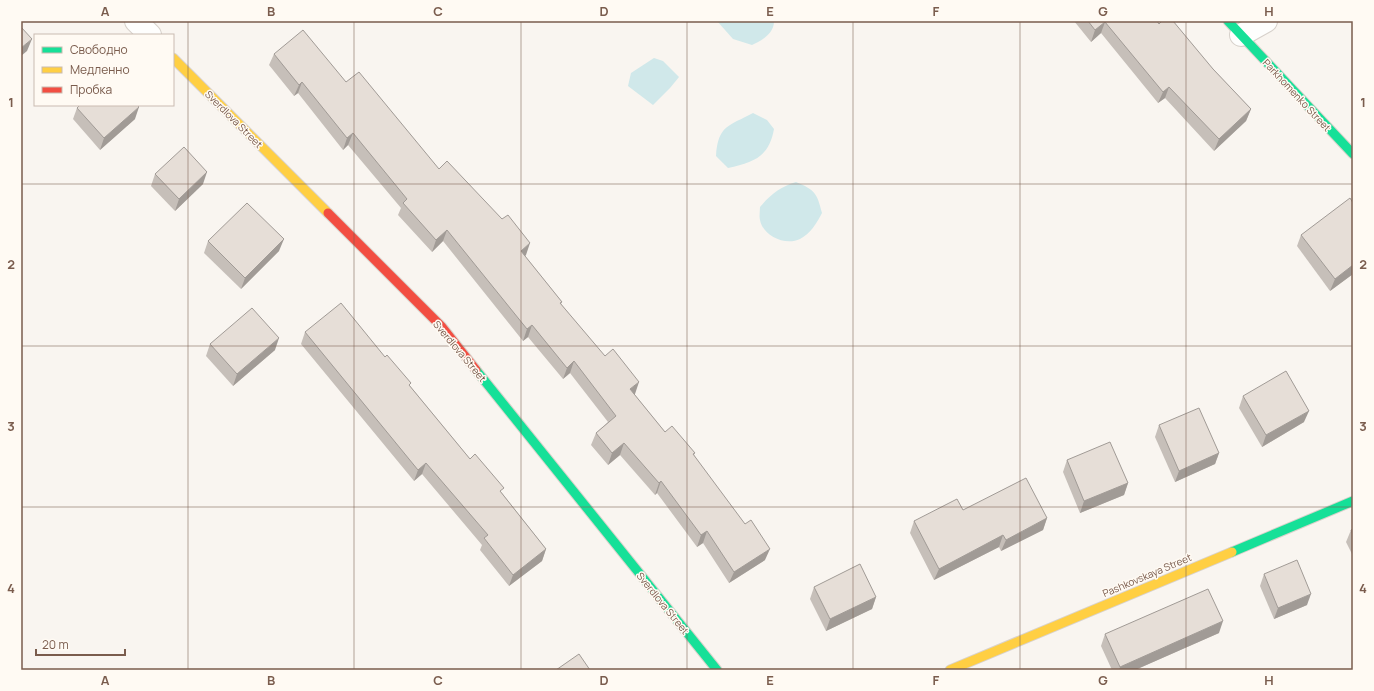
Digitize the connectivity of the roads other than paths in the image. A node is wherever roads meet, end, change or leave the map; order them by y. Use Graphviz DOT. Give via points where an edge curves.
graph roads {
  1 [pos="136,21"];
  2 [pos="1266,21"];
  3 [pos="1234,28"];
  4 [pos="149,34"];
  5 [pos="174,59"];
  6 [pos="1353,154"];
  7 [pos="1353,501"];
  8 [pos="717,670"];
  9 [pos="950,670"];
  1 -- 4 [label="street"];
  2 -- 3 [label="street, Parkhomenko Street"];
  3 -- 6 [label="street, Parkhomenko Street"];
  5 -- 8 [label="street, Sverdlova Street" via="442,327"];
  7 -- 9 [label="street, Pashkovskaya Street"];
}
